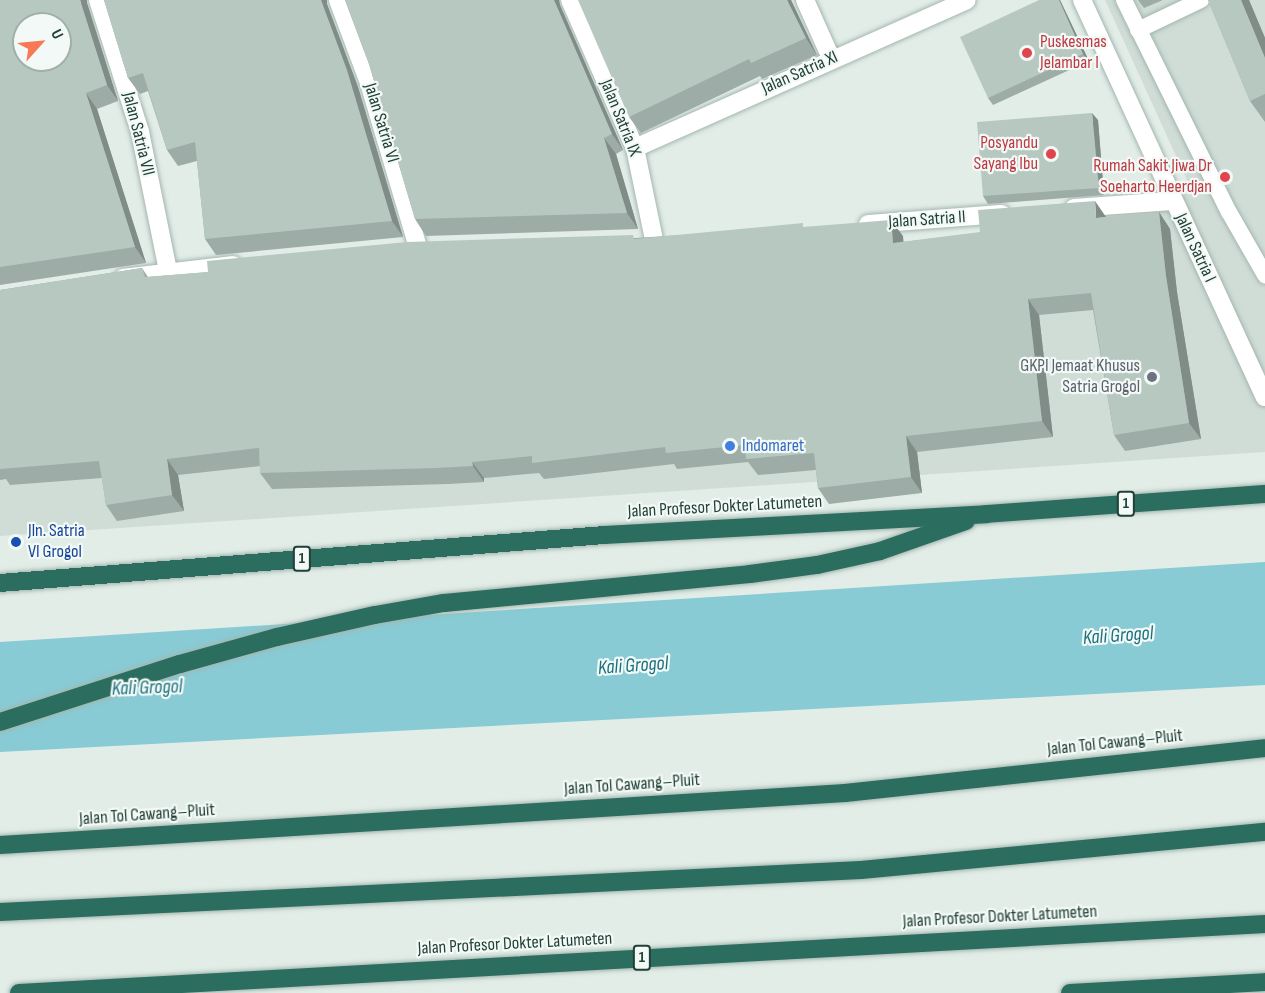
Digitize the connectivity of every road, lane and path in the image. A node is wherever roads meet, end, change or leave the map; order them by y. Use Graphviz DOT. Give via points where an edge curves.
graph roads {
  1 [pos="98,0"];
  2 [pos="338,0"];
  3 [pos="570,0"];
  4 [pos="806,0"];
  5 [pos="967,0"];
  6 [pos="1082,0"];
  7 [pos="1124,0"];
  8 [pos="1201,0"];
  9 [pos="1138,30"];
  10 [pos="831,58"];
  11 [pos="635,148"];
  12 [pos="1172,201"];
  13 [pos="1055,210"];
  14 [pos="1019,213"];
  15 [pos="854,225"];
  16 [pos="678,239"];
  17 [pos="654,240"];
  18 [pos="630,241"];
  19 [pos="442,246"];
  20 [pos="418,247"];
  21 [pos="396,249"];
  22 [pos="250,263"];
  23 [pos="168,271"];
  24 [pos="1265,275"];
  25 [pos="101,281"];
  26 [pos="1265,397"];
  27 [pos="1265,494"];
  28 [pos="986,514"];
  29 [pos="0,584"];
  30 [pos="0,722"];
  31 [pos="1265,748"];
  32 [pos="1265,832"];
  33 [pos="0,845"];
  34 [pos="0,912"];
  35 [pos="1265,924"];
  36 [pos="1265,982"];
  37 [pos="19,993"];
  38 [pos="1070,993"];
  1 -- 23 [label="street, Jalan Satria VII" via="140,132"];
  2 -- 20 [label="street, Jalan Satria VI" via="369,83"];
  3 -- 11 [label="street, Jalan Satria IX"];
  4 -- 10 [label="street"];
  5 -- 10 [label="street, Jalan Satria XI"];
  6 -- 12 [label="street, Jalan Satria I"];
  7 -- 9 [label="lane"];
  8 -- 9 [label="lane"];
  9 -- 24 [label="lane"];
  10 -- 11 [label="street, Jalan Satria XI"];
  11 -- 17 [label="street, Jalan Satria IX"];
  12 -- 13 [label="street"];
  12 -- 26 [label="street, Jalan Satria I"];
  14 -- 15 [label="street, Jalan Satria II"];
  16 -- 17 [label="street"];
  17 -- 18 [label="street"];
  19 -- 20 [label="street"];
  20 -- 21 [label="street"];
  22 -- 23 [label="street"];
  23 -- 25 [label="street"];
  27 -- 28 [label="highway, Jalan Profesor Dokter Latumeten / 1"];
  28 -- 29 [label="highway, Jalan Profesor Dokter Latumeten / 1" via="604,535"];
  28 -- 30 [label="highway, Jalan Profesor Dokter Latumeten" via="880,551 817,565 444,603 277,637"];
  31 -- 33 [label="highway, Jalan Tol Cawang–Pluit" via="845,793"];
  32 -- 34 [label="highway" via="861,870"];
  35 -- 37 [label="highway, Jalan Profesor Dokter Latumeten / 1"];
  36 -- 38 [label="highway"];
}
